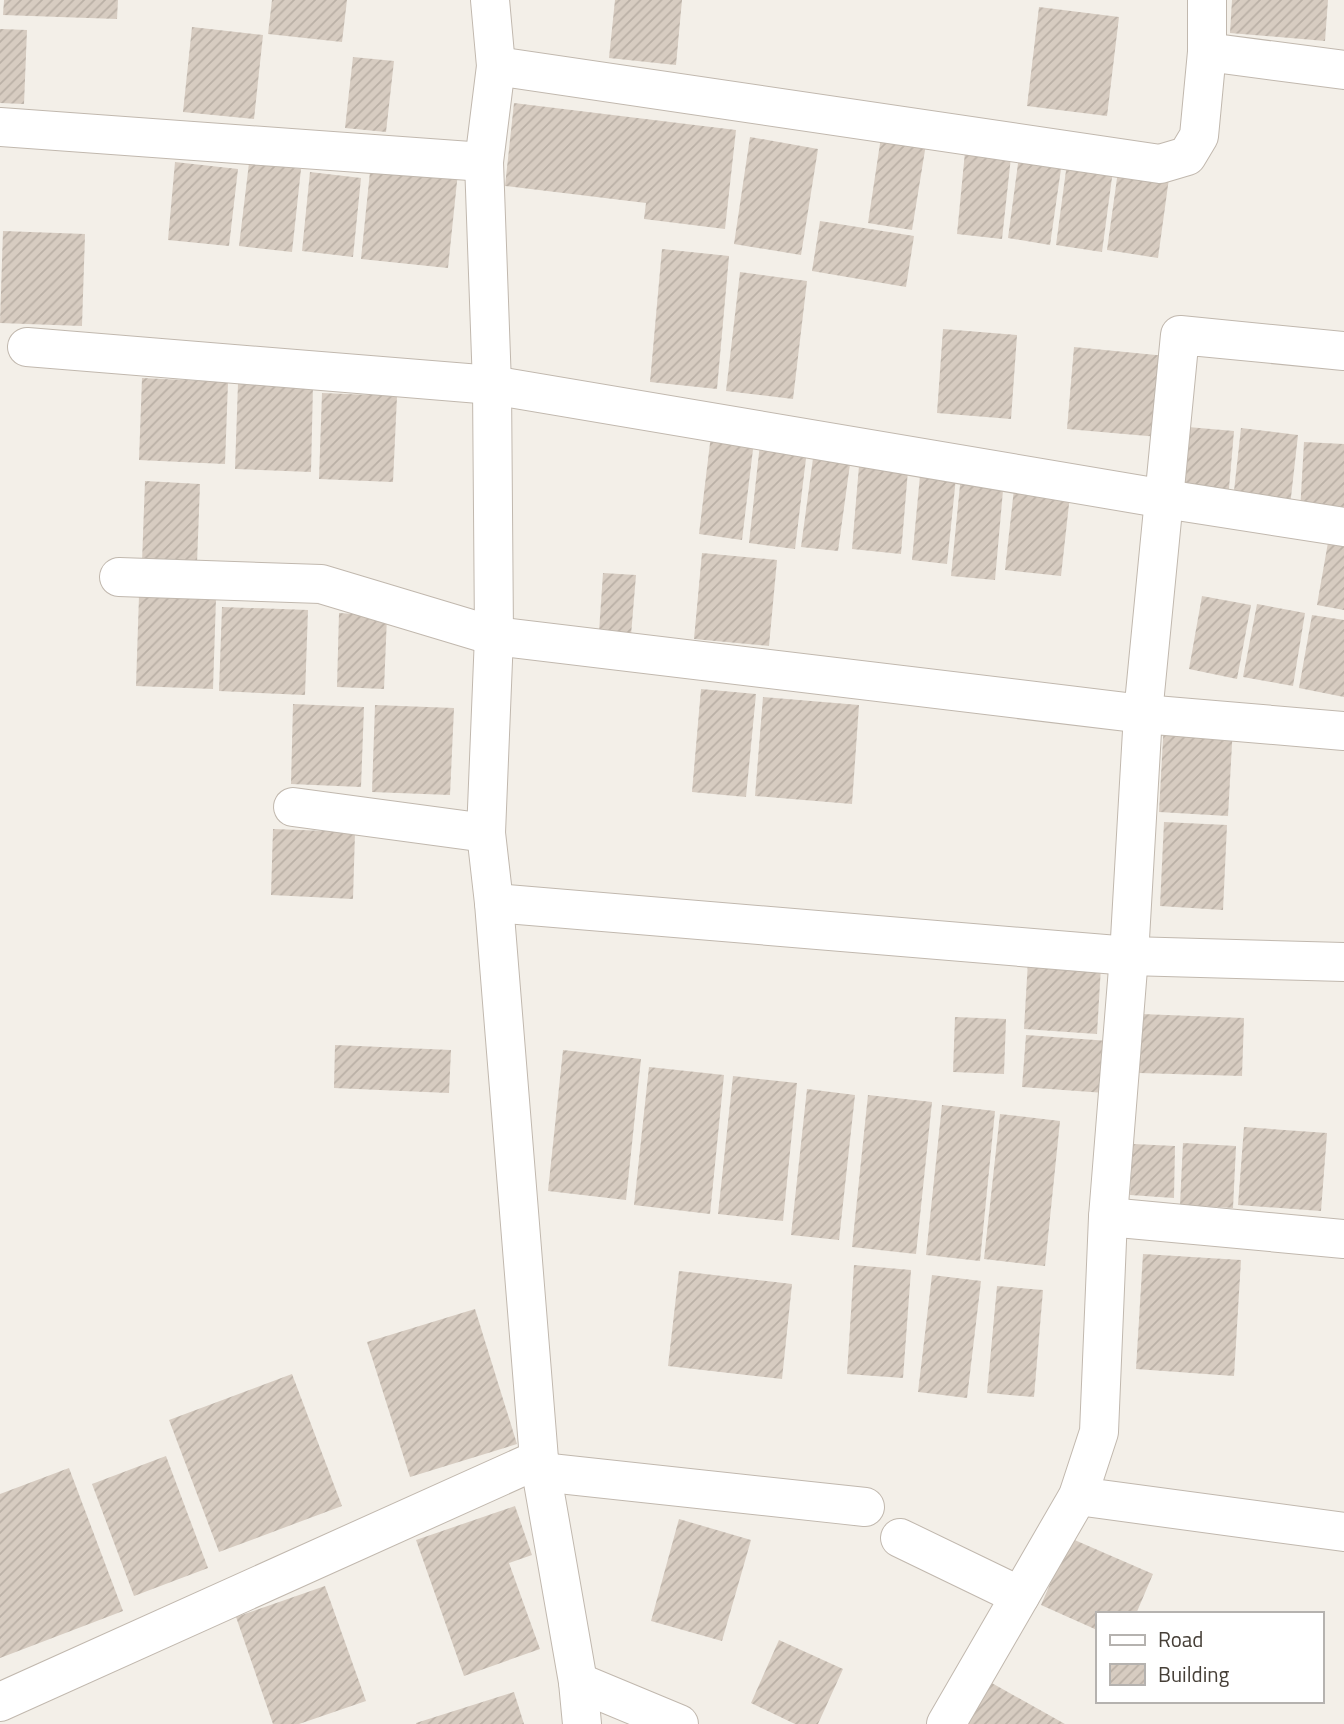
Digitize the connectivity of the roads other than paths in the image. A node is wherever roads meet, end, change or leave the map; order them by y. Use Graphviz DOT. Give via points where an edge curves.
graph roads {
  1 [pos="490,0"];
  2 [pos="1207,0"];
  3 [pos="1207,52"];
  4 [pos="496,66"];
  5 [pos="1344,70"];
  6 [pos="0,127"];
  7 [pos="484,162"];
  8 [pos="27,347"];
  9 [pos="1344,351"];
  10 [pos="492,385"];
  11 [pos="1165,499"];
  12 [pos="1344,527"];
  13 [pos="119,577"];
  14 [pos="494,636"];
  15 [pos="1143,714"];
  16 [pos="1344,732"];
  17 [pos="293,807"];
  18 [pos="486,833"];
  19 [pos="494,903"];
  20 [pos="1129,956"];
  21 [pos="1344,962"];
  22 [pos="1108,1217"];
  23 [pos="1344,1240"];
  24 [pos="540,1465"];
  25 [pos="1078,1496"];
  26 [pos="865,1507"];
  27 [pos="1344,1532"];
  28 [pos="900,1538"];
  29 [pos="1020,1597"];
  30 [pos="578,1682"];
  31 [pos="0,1702"];
  32 [pos="582,1724"];
  33 [pos="679,1724"];
  34 [pos="946,1724"];
  1 -- 4 [label="street"];
  2 -- 3 [label="street"];
  3 -- 4 [label="street" via="1199,136 1187,156 1160,164"];
  3 -- 5 [label="street"];
  4 -- 7 [label="street"];
  6 -- 7 [label="street"];
  7 -- 10 [label="street"];
  8 -- 10 [label="street"];
  9 -- 11 [label="street" via="1180,335"];
  10 -- 11 [label="street"];
  10 -- 14 [label="street"];
  11 -- 12 [label="street"];
  11 -- 15 [label="street"];
  13 -- 14 [label="street" via="321,584"];
  14 -- 15 [label="street"];
  14 -- 18 [label="street"];
  15 -- 16 [label="street"];
  15 -- 20 [label="street"];
  17 -- 18 [label="street"];
  18 -- 19 [label="street"];
  19 -- 20 [label="street"];
  19 -- 24 [label="street"];
  20 -- 21 [label="street"];
  20 -- 22 [label="street"];
  22 -- 23 [label="street"];
  22 -- 25 [label="street" via="1099,1432"];
  24 -- 26 [label="street"];
  24 -- 30 [label="street"];
  24 -- 31 [label="street"];
  25 -- 27 [label="street"];
  25 -- 29 [label="street"];
  28 -- 29 [label="street"];
  29 -- 34 [label="street"];
  30 -- 32 [label="street"];
  30 -- 33 [label="street"];
}
